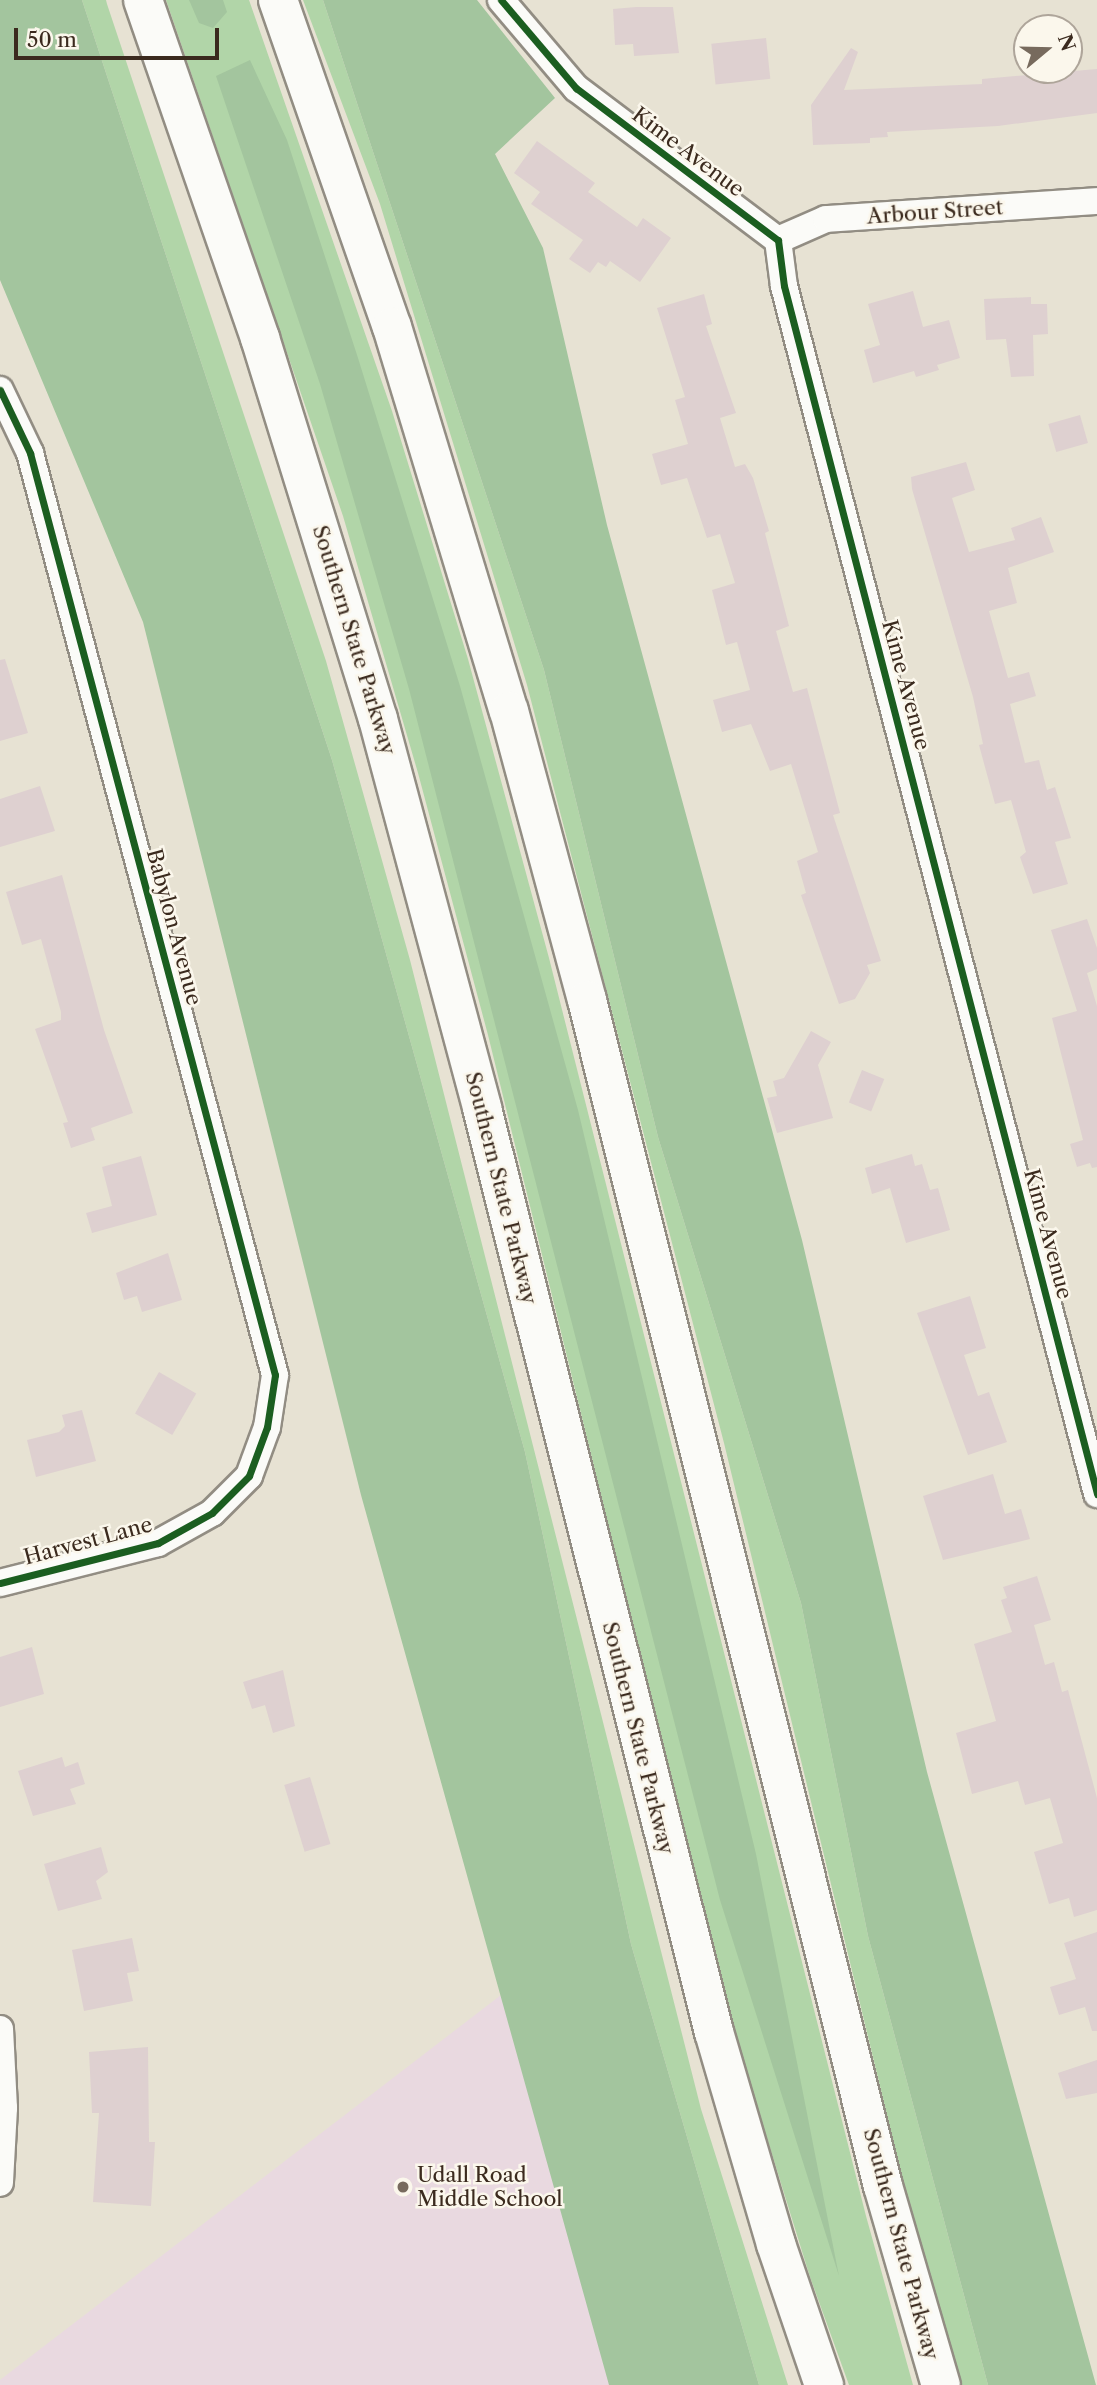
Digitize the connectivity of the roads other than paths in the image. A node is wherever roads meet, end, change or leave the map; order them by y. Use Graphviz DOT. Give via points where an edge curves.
graph roads {
  1 [pos="144,0"];
  2 [pos="278,0"];
  3 [pos="501,0"];
  4 [pos="1097,201"];
  5 [pos="778,240"];
  6 [pos="0,390"];
  7 [pos="249,1476"];
  8 [pos="1097,1494"];
  9 [pos="0,1583"];
  10 [pos="0,2029"];
  11 [pos="0,2183"];
  12 [pos="824,2385"];
  13 [pos="941,2385"];
  1 -- 12 [label="highway, Southern State Parkway" via="260,338 385,744 476,1084 704,1994 776,2244"];
  2 -- 13 [label="highway, Southern State Parkway" via="392,327 513,723 584,988 890,2211"];
  3 -- 5 [label="street, Kime Avenue" via="576,88"];
  4 -- 5 [label="street, Arbour Street" via="826,219"];
  5 -- 8 [label="street, Kime Avenue" via="784,286"];
  6 -- 7 [label="street, Babylon Avenue" via="30,453 275,1375 267,1427"];
  7 -- 9 [label="street, Harvest Lane" via="212,1513 158,1543"];
  10 -- 11 [label="street" via="4,2108"];
}
